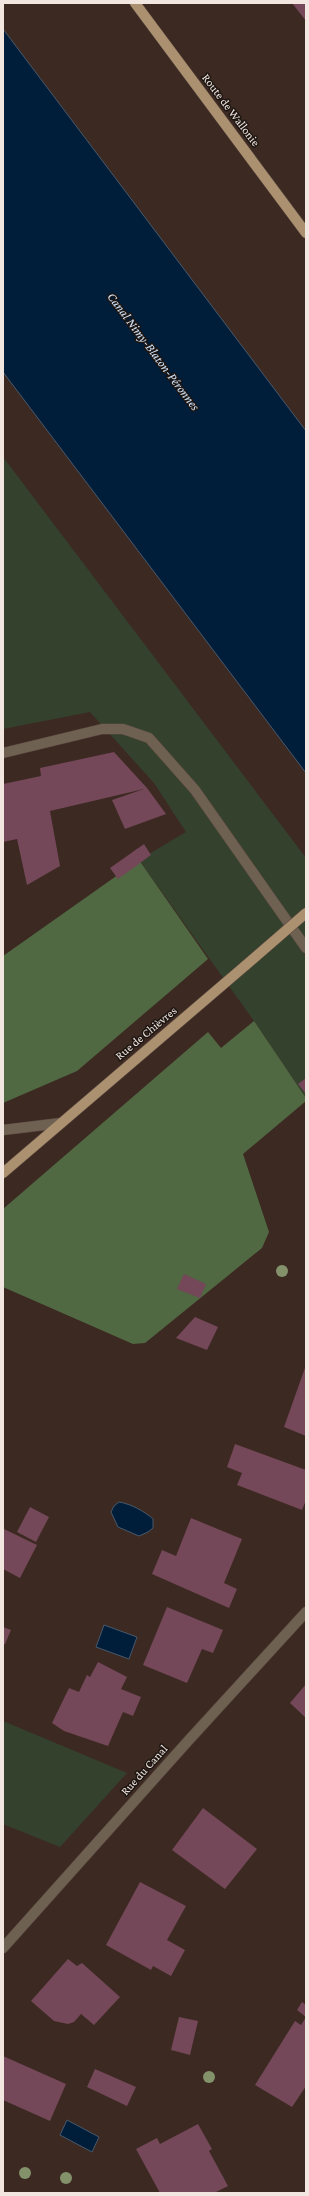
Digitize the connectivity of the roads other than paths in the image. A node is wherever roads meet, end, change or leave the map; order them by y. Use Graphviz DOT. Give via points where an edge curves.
graph roads {
  1 [pos="135,3"];
  2 [pos="306,233"];
  3 [pos="3,753"];
  4 [pos="306,913"];
  5 [pos="306,948"];
  6 [pos="61,1123"];
  7 [pos="3,1130"];
  8 [pos="3,1173"];
  9 [pos="306,1612"];
  10 [pos="3,1948"];
  1 -- 2 [label="main road, Route de Wallonie"];
  3 -- 5 [label="street" via="102,729 123,729 149,738 195,790"];
  4 -- 6 [label="main road, Rue de Chièvres, bridge"];
  6 -- 7 [label="street"];
  6 -- 8 [label="main road, Rue de Chièvres"];
  9 -- 10 [label="street, Rue du Canal"];
}
